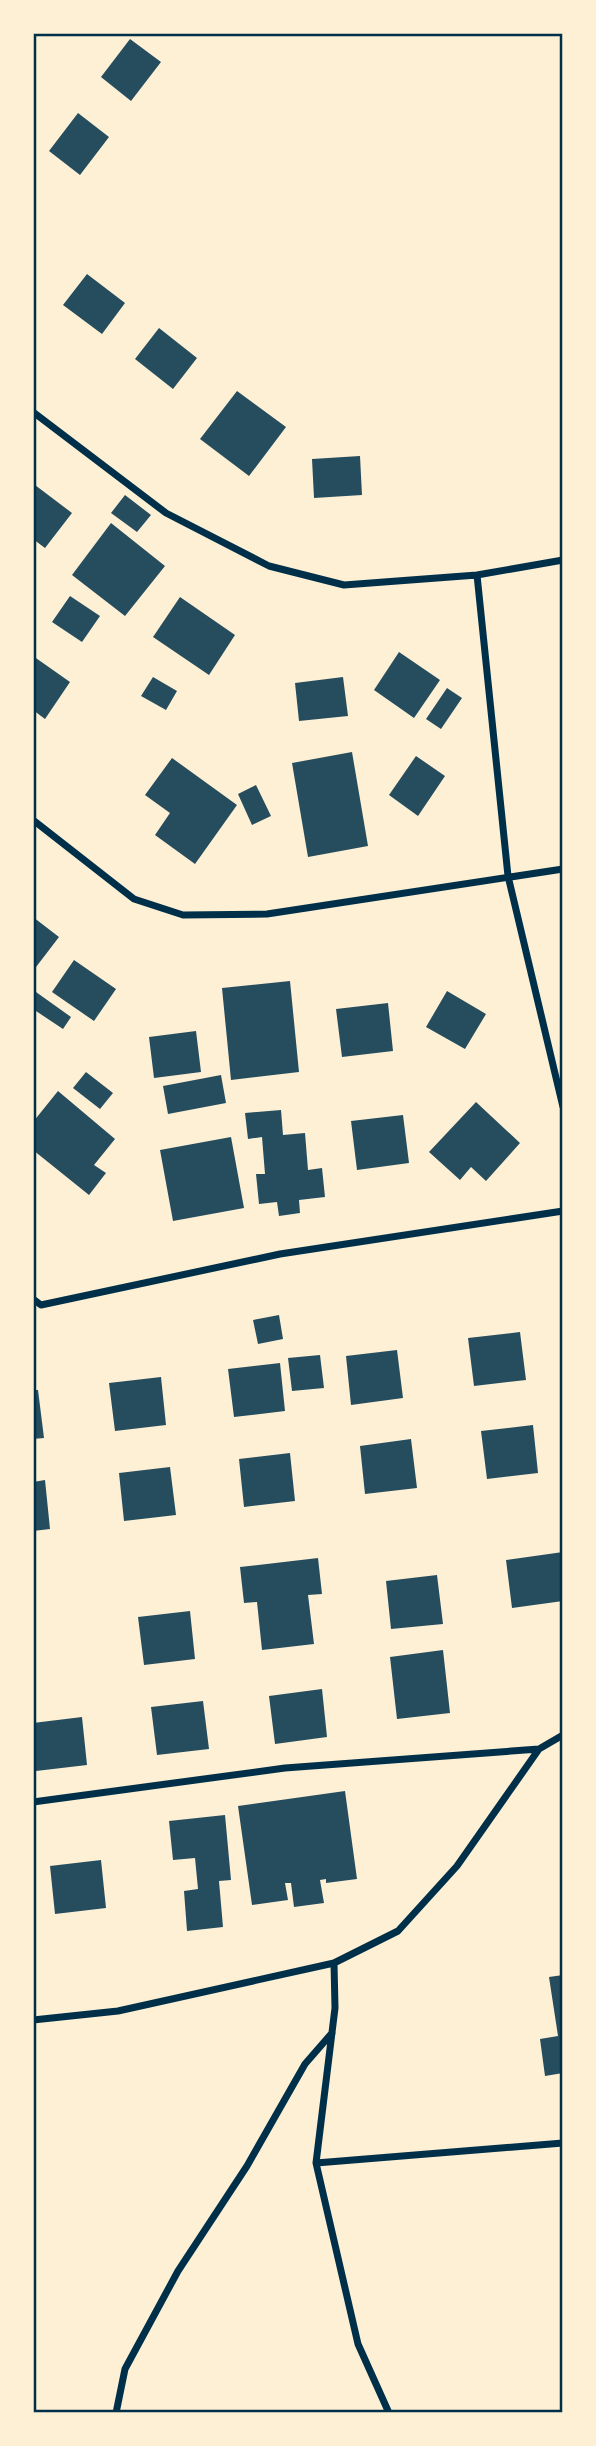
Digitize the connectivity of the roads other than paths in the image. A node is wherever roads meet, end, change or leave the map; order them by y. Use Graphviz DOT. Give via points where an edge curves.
graph roads {
  1 [pos="33,412"];
  2 [pos="563,560"];
  3 [pos="477,575"];
  4 [pos="33,820"];
  5 [pos="563,869"];
  6 [pos="508,876"];
  7 [pos="563,1107"];
  8 [pos="563,1211"];
  9 [pos="33,1299"];
  10 [pos="37,1306"];
  11 [pos="563,1735"];
  12 [pos="539,1749"];
  13 [pos="33,1801"];
  14 [pos="334,1963"];
  15 [pos="33,2020"];
  16 [pos="332,2032"];
  17 [pos="563,2143"];
  18 [pos="316,2163"];
  19 [pos="116,2413"];
  20 [pos="389,2413"];
  1 -- 3 [label="street" via="166,513 269,566 344,585"];
  2 -- 3 [label="street"];
  3 -- 6 [label="street"];
  4 -- 6 [label="street" via="134,899 183,915 267,914"];
  5 -- 6 [label="street"];
  6 -- 7 [label="street"];
  8 -- 10 [label="street" via="280,1254"];
  9 -- 10 [label="street"];
  11 -- 12 [label="street"];
  12 -- 13 [label="street" via="285,1768"];
  12 -- 14 [label="street" via="457,1866 398,1931"];
  14 -- 15 [label="street" via="118,2011"];
  14 -- 16 [label="street"];
  16 -- 18 [label="street"];
  16 -- 19 [label="street" via="305,2064 247,2166 178,2271 125,2369"];
  17 -- 18 [label="street"];
  18 -- 20 [label="street" via="358,2344"];
}
